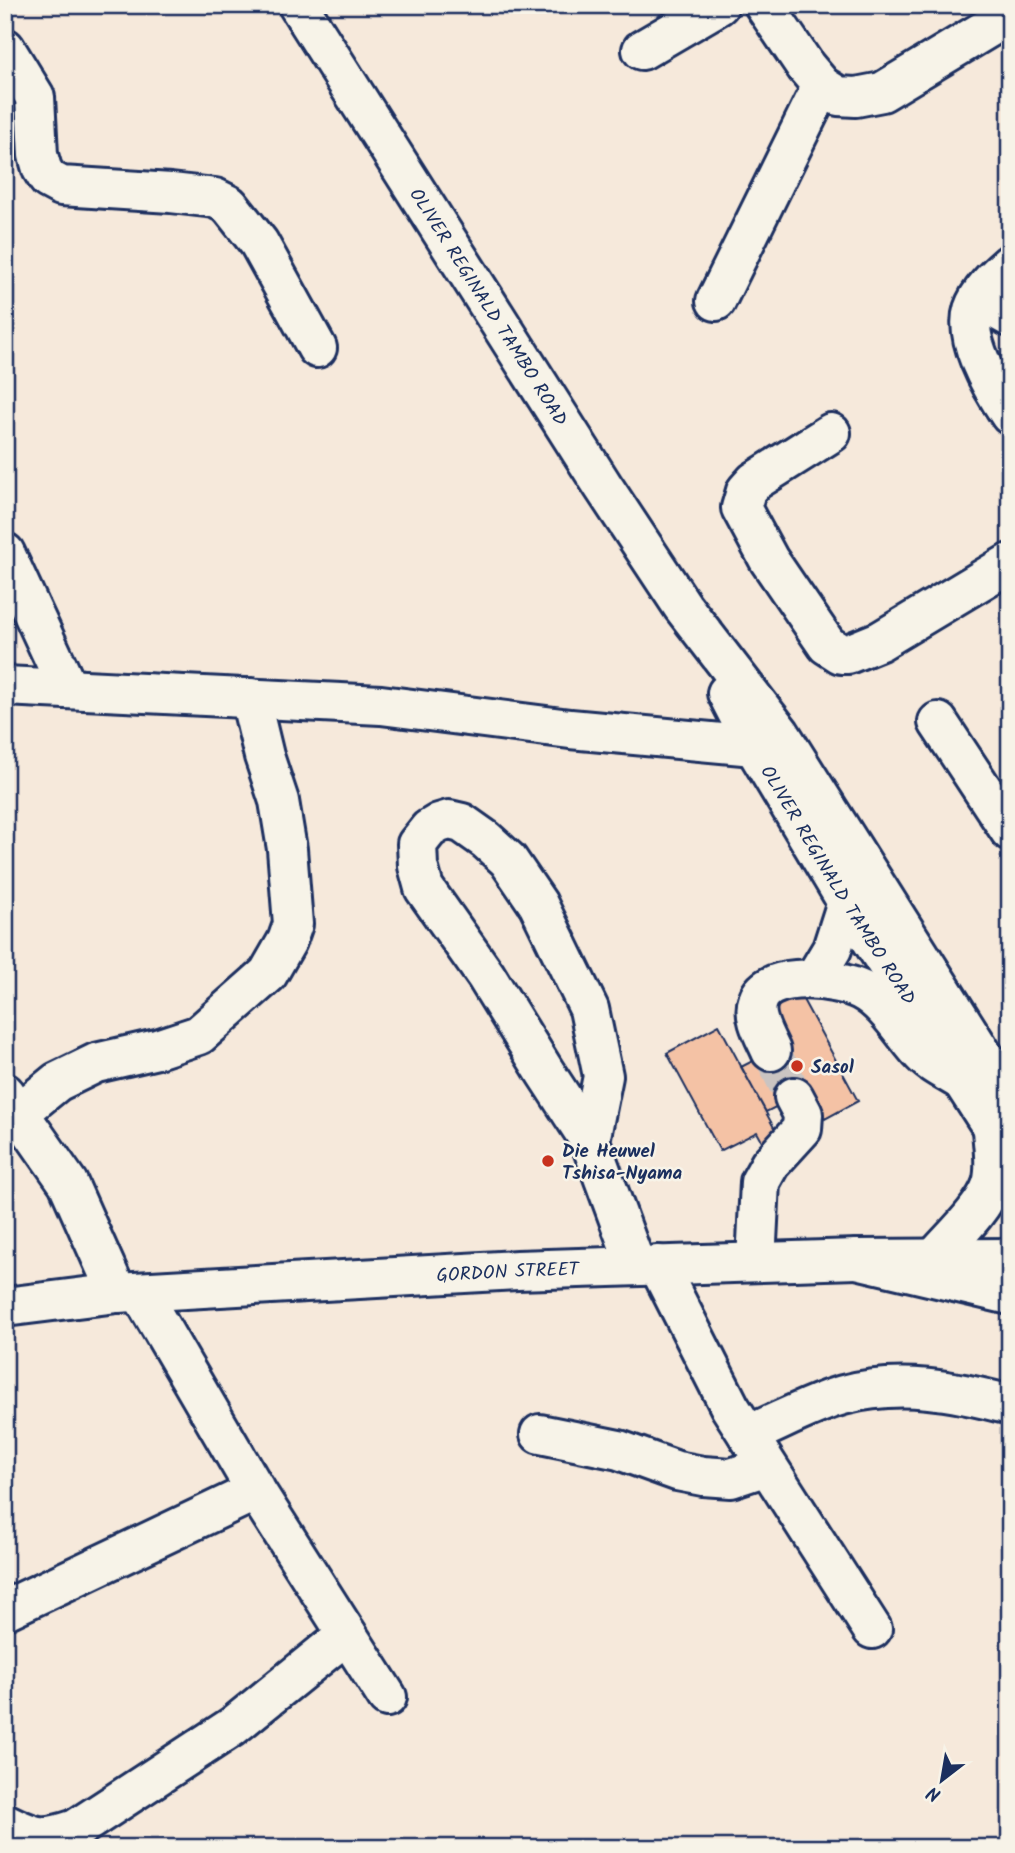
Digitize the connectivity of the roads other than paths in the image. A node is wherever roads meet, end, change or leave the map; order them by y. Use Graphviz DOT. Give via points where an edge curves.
graph roads {
  1 [pos="298,5"];
  2 [pos="719,5"];
  3 [pos="764,5"];
  4 [pos="1010,15"];
  5 [pos="5,48"];
  6 [pos="642,50"];
  7 [pos="822,86"];
  8 [pos="1010,264"];
  9 [pos="716,301"];
  10 [pos="987,310"];
  11 [pos="317,348"];
  12 [pos="1010,415"];
  13 [pos="831,433"];
  14 [pos="5,553"];
  15 [pos="1010,563"];
  16 [pos="683,607"];
  17 [pos="5,686"];
  18 [pos="68,689"];
  19 [pos="250,698"];
  20 [pos="938,722"];
  21 [pos="754,746"];
  22 [pos="1010,831"];
  23 [pos="847,902"];
  24 [pos="814,979"];
  25 [pos="771,1051"];
  26 [pos="959,1079"];
  27 [pos="794,1097"];
  28 [pos="12,1103"];
  29 [pos="1004,1128"];
  30 [pos="590,1141"];
  31 [pos="1010,1258"];
  32 [pos="857,1259"];
  33 [pos="934,1259"];
  34 [pos="756,1262"];
  35 [pos="647,1266"];
  36 [pos="129,1293"];
  37 [pos="1010,1295"];
  38 [pos="5,1307"];
  39 [pos="1010,1405"];
  40 [pos="540,1434"];
  41 [pos="757,1451"];
  42 [pos="256,1491"];
  43 [pos="5,1610"];
  44 [pos="872,1629"];
  45 [pos="347,1634"];
  46 [pos="387,1697"];
  47 [pos="5,1823"];
  1 -- 16 [label="main road, OLIVER REGINALD TAMBO ROAD"];
  2 -- 6 [label="main road"];
  3 -- 7 [label="main road"];
  4 -- 7 [label="main road" via="882,92 838,96"];
  5 -- 11 [label="main road" via="35,97 38,155 48,179 61,186 182,194 215,198 229,205 259,243"];
  7 -- 9 [label="main road"];
  8 -- 10 [label="main road" via="988,284"];
  10 -- 12 [label="main road" via="973,338 980,363"];
  13 -- 15 [label="main road" via="754,481 741,508 769,560 827,645 848,654 880,640"];
  14 -- 18 [label="main road"];
  16 -- 21 [label="main road, OLIVER REGINALD TAMBO ROAD"];
  16 -- 29 [label="main road, OLIVER REGINALD TAMBO ROAD" via="780,733"];
  17 -- 18 [label="main road"];
  18 -- 19 [label="main road"];
  19 -- 21 [label="main road" via="381,705"];
  19 -- 28 [label="main road" via="279,801 293,924 268,974 200,1035 96,1063"];
  20 -- 22 [label="main road"];
  21 -- 23 [label="main road, OLIVER REGINALD TAMBO ROAD"];
  23 -- 24 [label="main road" via="832,949"];
  23 -- 26 [label="main road, OLIVER REGINALD TAMBO ROAD"];
  24 -- 25 [label="main road" via="779,982 758,1000 758,1021"];
  24 -- 26 [label="main road" via="859,989 875,999 921,1054"];
  26 -- 29 [label="main road, OLIVER REGINALD TAMBO ROAD"];
  27 -- 34 [label="main road" via="803,1114 802,1129 760,1182"];
  28 -- 36 [label="main road" via="68,1183"];
  29 -- 33 [label="main road" via="992,1185"];
  30 -- 30 [label="main road" via="486,976 424,888 417,844 439,823 462,823 508,860 538,904 589,1009 603,1076"];
  30 -- 35 [label="main road"];
  31 -- 33 [label="main road, GORDON STREET"];
  32 -- 33 [label="main road, GORDON STREET"];
  32 -- 34 [label="main road, GORDON STREET"];
  32 -- 37 [label="main road"];
  34 -- 35 [label="main road, GORDON STREET"];
  35 -- 36 [label="main road, GORDON STREET"];
  35 -- 41 [label="main road"];
  36 -- 38 [label="main road, GORDON STREET"];
  36 -- 42 [label="main road"];
  39 -- 41 [label="main road" via="961,1392 896,1386 842,1396"];
  40 -- 41 [label="main road" via="619,1450 703,1476 731,1478"];
  41 -- 44 [label="main road"];
  42 -- 43 [label="main road"];
  42 -- 45 [label="main road"];
  45 -- 46 [label="main road"];
  45 -- 47 [label="main road" via="232,1727 76,1829 49,1838"];
}
